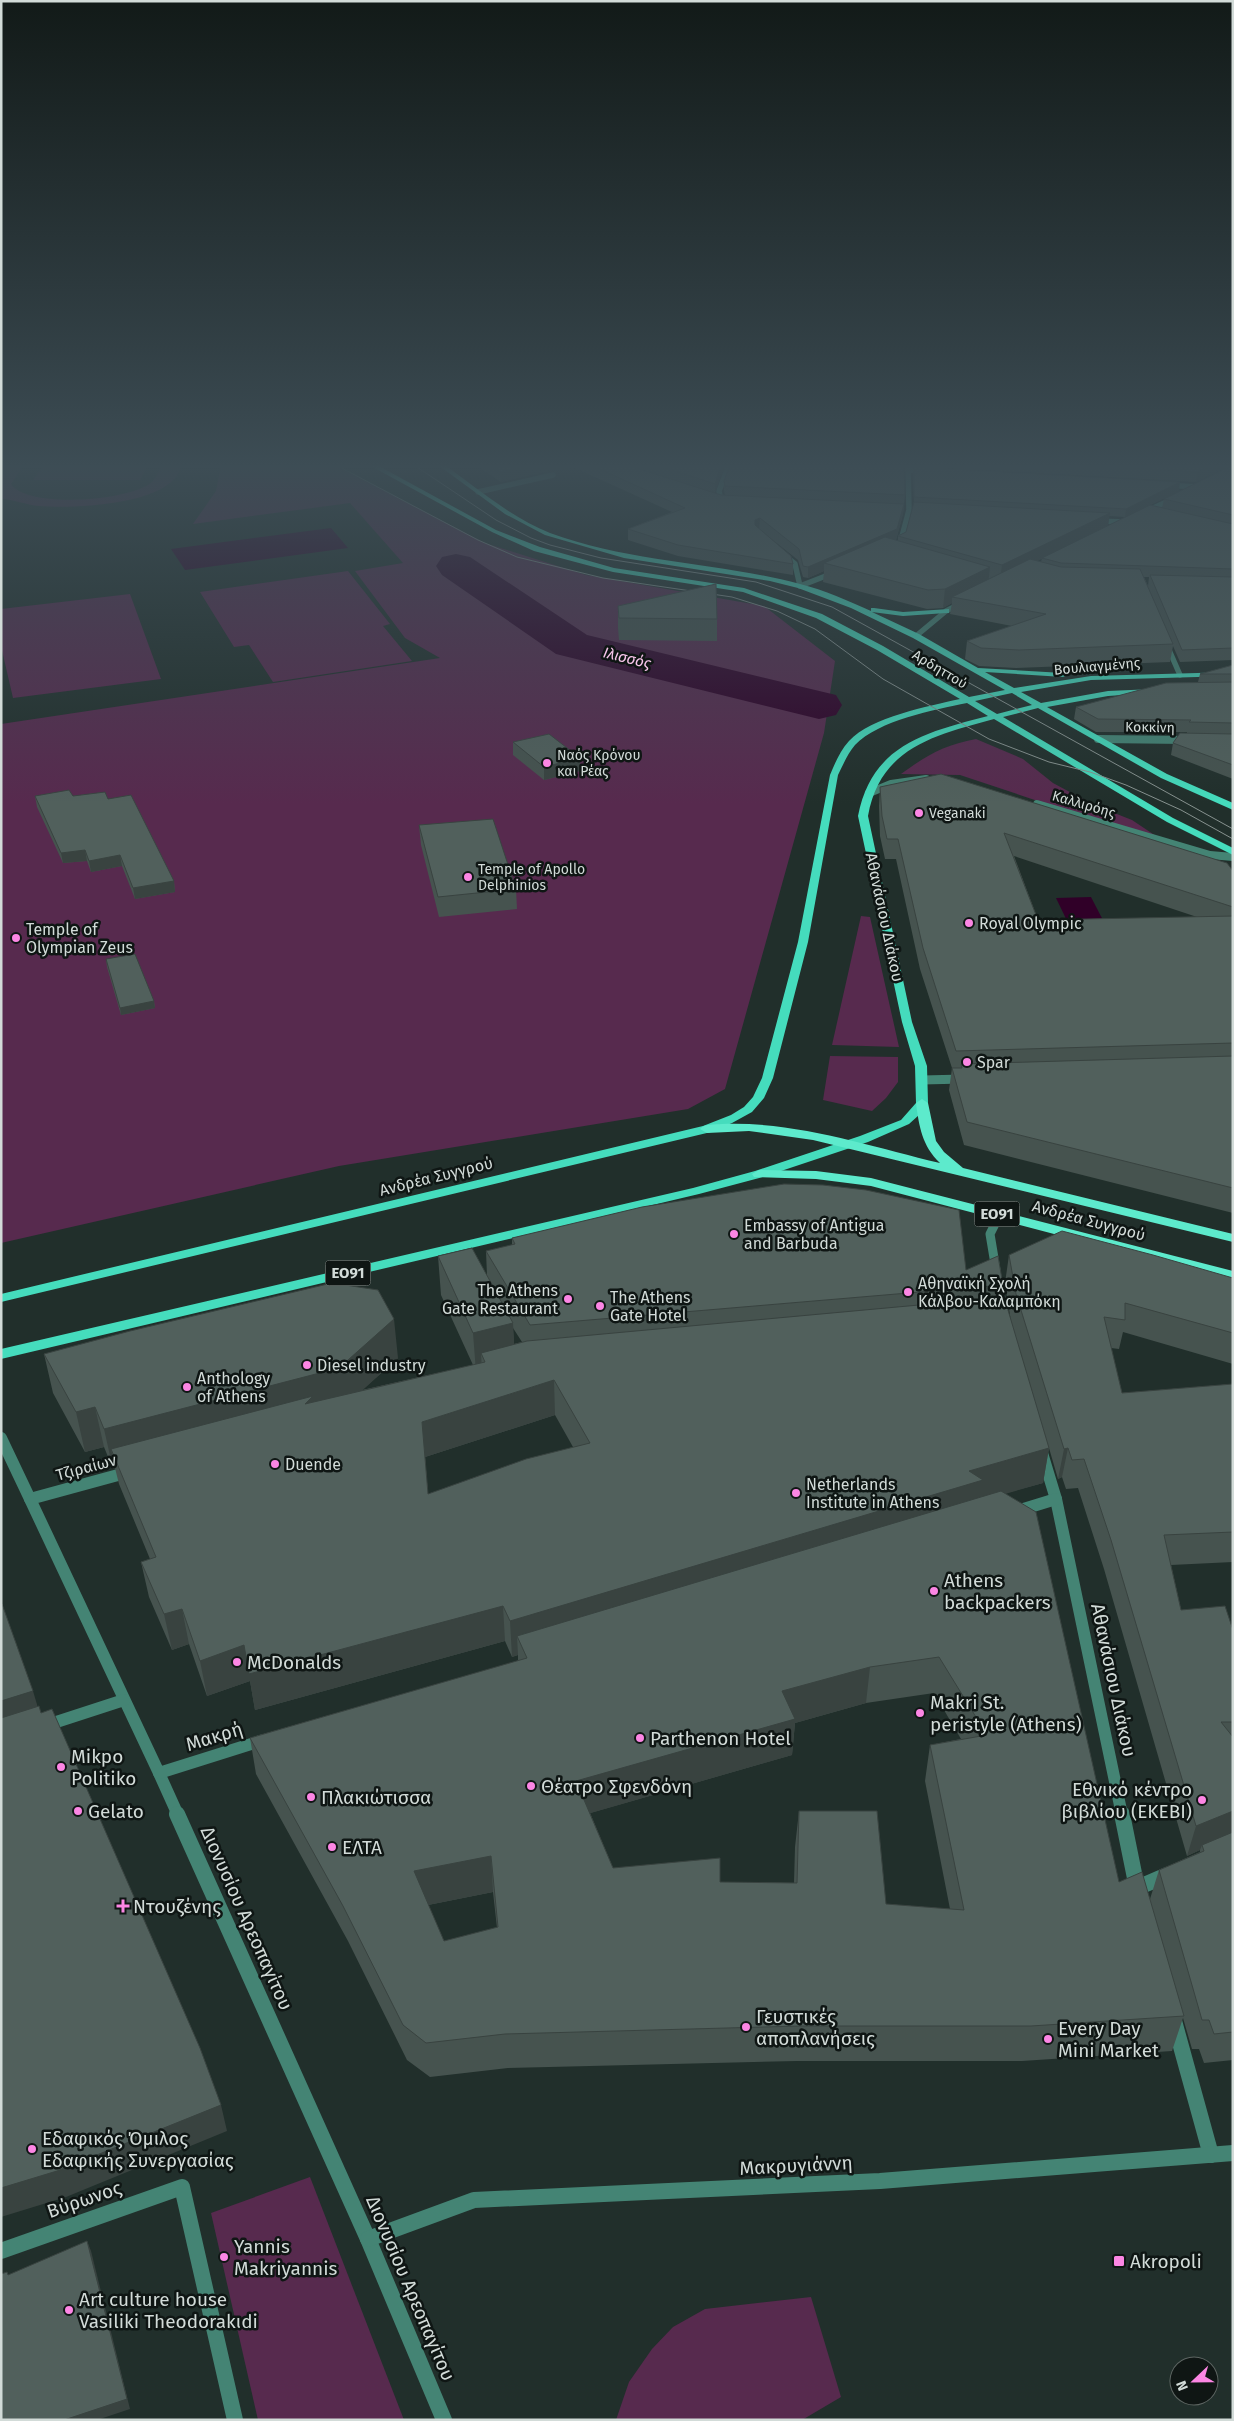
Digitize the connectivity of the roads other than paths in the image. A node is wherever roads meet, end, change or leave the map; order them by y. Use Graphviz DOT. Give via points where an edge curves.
graph roads {
  1 [pos="665,578"];
  2 [pos="766,578"];
  3 [pos="798,578"];
  4 [pos="820,578"];
  5 [pos="800,586"];
  6 [pos="970,600"];
  7 [pos="854,606"];
  8 [pos="946,611"];
  9 [pos="1162,633"];
  10 [pos="916,636"];
  11 [pos="974,668"];
  12 [pos="1180,674"];
  13 [pos="1233,674"];
  14 [pos="1115,676"];
  15 [pos="1012,691"];
  16 [pos="1165,691"];
  17 [pos="965,700"];
  18 [pos="1038,705"];
  19 [pos="993,717"];
  20 [pos="1098,739"];
  21 [pos="1194,740"];
  22 [pos="936,779"];
  23 [pos="869,793"];
  24 [pos="1032,803"];
  25 [pos="1233,807"];
  26 [pos="1233,852"];
  27 [pos="1233,857"];
  28 [pos="973,1079"];
  29 [pos="922,1080"];
  30 [pos="922,1103"];
  31 [pos="707,1129"];
  32 [pos="847,1145"];
  33 [pos="759,1174"];
  34 [pos="964,1174"];
  35 [pos="1000,1214"];
  36 [pos="1233,1238"];
  37 [pos="1233,1276"];
  38 [pos="997,1279"];
  39 [pos="1,1298"];
  40 [pos="1,1354"];
  41 [pos="1,1438"];
  42 [pos="1040,1444"];
  43 [pos="145,1468"];
  44 [pos="30,1499"];
  45 [pos="1056,1499"];
  46 [pos="1008,1514"];
  47 [pos="124,1700"];
  48 [pos="28,1731"];
  49 [pos="273,1738"];
  50 [pos="159,1773"];
  51 [pos="1180,1869"];
  52 [pos="1137,1888"];
  53 [pos="1142,1907"];
  54 [pos="1169,2003"];
  55 [pos="1233,2154"];
  56 [pos="1211,2155"];
  57 [pos="368,2239"];
  58 [pos="1,2251"];
  59 [pos="235,2420"];
  60 [pos="444,2420"];
  1 -- 17 [label="main road, Αρδηττού" via="744,590 819,616 880,648"];
  2 -- 5 [label="main road, Αρδηττού"];
  3 -- 5 [label="street"];
  4 -- 5 [label="street"];
  5 -- 7 [label="main road, Αρδηττού"];
  6 -- 8 [label="street"];
  7 -- 8 [label="main road" via="903,614"];
  7 -- 10 [label="main road, Αρδηττού"];
  8 -- 10 [label="street"];
  9 -- 12 [label="street"];
  10 -- 11 [label="main road, Αρδηττού"];
  11 -- 14 [label="main road" via="1050,675"];
  11 -- 15 [label="main road, Αρδηττού"];
  12 -- 13 [label="main road, Βουλιαγμένης"];
  12 -- 14 [label="main road, Βουλιαγμένης"];
  14 -- 15 [label="main road, Βουλιαγμένης"];
  15 -- 17 [label="main road, Βουλιαγμένης"];
  15 -- 18 [label="main road"];
  16 -- 18 [label="main road, Βουλιαγμένης" via="1101,694"];
  17 -- 19 [label="main road, Καλλιρόης"];
  17 -- 31 [label="main road" via="894,718 869,730 853,742 843,756 834,775 792,994 765,1082 758,1098 744,1112"];
  18 -- 19 [label="main road, Βουλιαγμένης"];
  18 -- 20 [label="main road"];
  19 -- 23 [label="main road, Αθανάσιου Διάκου" via="914,742 889,764"];
  19 -- 26 [label="main road, Καλλιρόης" via="1170,820"];
  20 -- 21 [label="street, Κοκκίνη"];
  20 -- 25 [label="main road" via="1164,776"];
  22 -- 23 [label="street" via="904,781"];
  23 -- 29 [label="main road, Αθανάσιου Διάκου" via="863,816"];
  24 -- 27 [label="street, Καλλιρόης" via="1210,854"];
  28 -- 29 [label="street"];
  29 -- 30 [label="main road, Αθανάσιου Διάκου"];
  30 -- 32 [label="main road" via="905,1122"];
  30 -- 34 [label="highway" via="930,1146"];
  31 -- 32 [label="highway, Ανδρέα Συγγρού / ΕΟ91" via="749,1127 779,1130"];
  31 -- 39 [label="main road, Ανδρέα Συγγρού / ΕΟ91"];
  32 -- 33 [label="main road, Ανδρέα Συγγρού"];
  32 -- 34 [label="highway, Ανδρέα Συγγρού / ΕΟ91"];
  33 -- 35 [label="highway, Ανδρέα Συγγρού / ΕΟ91" via="816,1174 871,1182"];
  33 -- 40 [label="main road, Ανδρέα Συγγρού / ΕΟ91" via="462,1251"];
  34 -- 36 [label="highway, Ανδρέα Συγγρού / ΕΟ91"];
  35 -- 37 [label="highway, Ανδρέα Συγγρού / ΕΟ91"];
  35 -- 38 [label="street" via="990,1234"];
  41 -- 44 [label="street, Διονυσίου Αρεοπαγίτου"];
  42 -- 45 [label="street, Αθανάσιου Διάκου"];
  43 -- 44 [label="street, Τζιραίων"];
  44 -- 47 [label="street, Διονυσίου Αρεοπαγίτου"];
  45 -- 46 [label="street"];
  45 -- 52 [label="street, Αθανάσιου Διάκου"];
  47 -- 48 [label="street"];
  47 -- 50 [label="street, Διονυσίου Αρεοπαγίτου"];
  49 -- 50 [label="street, Μακρή"];
  50 -- 57 [label="street, Διονυσίου Αρεοπαγίτου"];
  51 -- 52 [label="street"];
  52 -- 53 [label="street, Αθανάσιου Διάκου"];
  54 -- 56 [label="street"];
  55 -- 56 [label="street, Μακρυγιάννη"];
  56 -- 57 [label="street, Μακρυγιάννη" via="880,2180 474,2200"];
  57 -- 60 [label="street, Διονυσίου Αρεοπαγίτου"];
  58 -- 59 [label="street, Βύρωνος" via="182,2188"];
}
